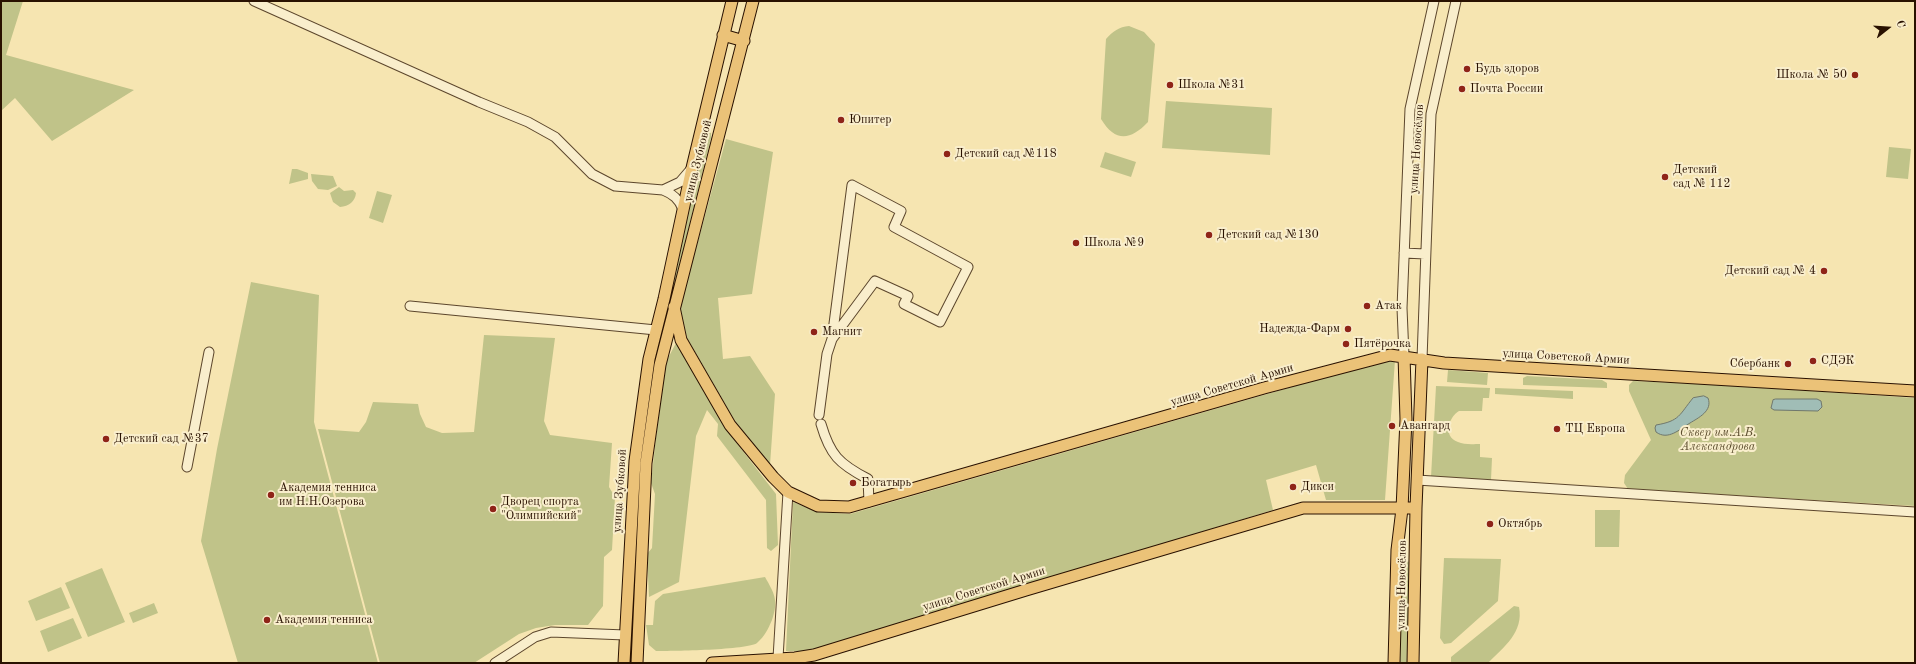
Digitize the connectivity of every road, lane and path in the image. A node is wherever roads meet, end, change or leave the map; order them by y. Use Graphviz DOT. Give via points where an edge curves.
graph roads {
  1 [pos="254,1"];
  2 [pos="732,1"];
  3 [pos="753,1"];
  4 [pos="1434,1"];
  5 [pos="1456,1"];
  6 [pos="730,12"];
  7 [pos="750,17"];
  8 [pos="723,35"];
  9 [pos="744,42"];
  10 [pos="702,128"];
  11 [pos="718,135"];
  12 [pos="692,168"];
  13 [pos="663,190"];
  14 [pos="683,209"];
  15 [pos="1404,254"];
  16 [pos="1425,254"];
  17 [pos="410,306"];
  18 [pos="674,307"];
  19 [pos="657,327"];
  20 [pos="670,328"];
  21 [pos="681,340"];
  22 [pos="832,340"];
  23 [pos="209,352"];
  24 [pos="1404,356"];
  25 [pos="1422,359"];
  26 [pos="1915,390"];
  27 [pos="187,467"];
  28 [pos="1417,480"];
  29 [pos="788,492"];
  30 [pos="869,502"];
  31 [pos="1416,508"];
  32 [pos="1402,509"];
  33 [pos="1915,512"];
  34 [pos="625,635"];
  35 [pos="778,658"];
  36 [pos="495,663"];
  37 [pos="624,663"];
  38 [pos="637,663"];
  39 [pos="712,663"];
  40 [pos="1394,663"];
  41 [pos="1413,663"];
  1 -- 13 [label="street" via="528,122 555,137 580,163 604,182 628,189"];
  2 -- 6 [label="main road, улица Зубковой"];
  3 -- 7 [label="main road, улица Зубковой"];
  4 -- 15 [label="street, улица Новосёлов" via="1410,109"];
  5 -- 16 [label="street, улица Новосёлов" via="1431,114"];
  6 -- 7 [label="main road" via="737,6 746,8"];
  6 -- 8 [label="main road, улица Зубковой"];
  7 -- 9 [label="main road, улица Зубковой"];
  8 -- 9 [label="main road"];
  8 -- 10 [label="main road, улица Зубковой"];
  9 -- 11 [label="main road, улица Зубковой"];
  10 -- 11 [label="main road" via="711,122 717,124"];
  10 -- 12 [label="main road, улица Зубковой"];
  11 -- 18 [label="main road, улица Зубковой"];
  12 -- 13 [label="street" via="680,182"];
  12 -- 14 [label="main road, улица Зубковой"];
  13 -- 14 [label="street" via="673,194"];
  14 -- 19 [label="main road, улица Зубковой"];
  15 -- 16 [label="street"];
  15 -- 24 [label="street, улица Новосёлов"];
  16 -- 25 [label="street, улица Новосёлов"];
  17 -- 19 [label="street"];
  18 -- 20 [label="main road, улица Зубковой"];
  18 -- 21 [label="main road, улица Советской Армии"];
  19 -- 20 [label="main road"];
  19 -- 34 [label="main road, улица Зубковой" via="644,389 635,462"];
  20 -- 21 [label="main road"];
  20 -- 38 [label="main road, улица Зубковой" via="659,372 646,463"];
  21 -- 29 [label="main road, улица Советской Армии" via="730,425"];
  22 -- 22 [label="street" via="850,200 852,185 901,211 894,227 968,267 940,322 904,304 908,296 876,281"];
  22 -- 30 [label="street" via="827,354 820,419 827,444 842,464 868,479"];
  23 -- 27 [label="street"];
  24 -- 25 [label="main road, улица Советской Армии"];
  24 -- 30 [label="main road, улица Советской Армии" via="1390,355 1279,384"];
  24 -- 32 [label="main road, улица Новосёлов" via="1406,419"];
  25 -- 26 [label="main road, улица Советской Армии" via="1444,363"];
  25 -- 28 [label="main road, улица Новосёлов"];
  28 -- 31 [label="main road, улица Новосёлов"];
  28 -- 33 [label="street"];
  29 -- 30 [label="main road, улица Советской Армии" via="818,506 849,508"];
  29 -- 35 [label="street"];
  31 -- 32 [label="main road"];
  31 -- 41 [label="main road, улица Новосёлов"];
  32 -- 35 [label="main road, улица Советской Армии" via="1303,508 814,655"];
  32 -- 40 [label="main road, улица Новосёлов" via="1397,550"];
  34 -- 36 [label="street" via="551,632 535,637"];
  34 -- 37 [label="main road, улица Зубковой"];
  35 -- 39 [label="main road, улица Советской Армии"];
}
